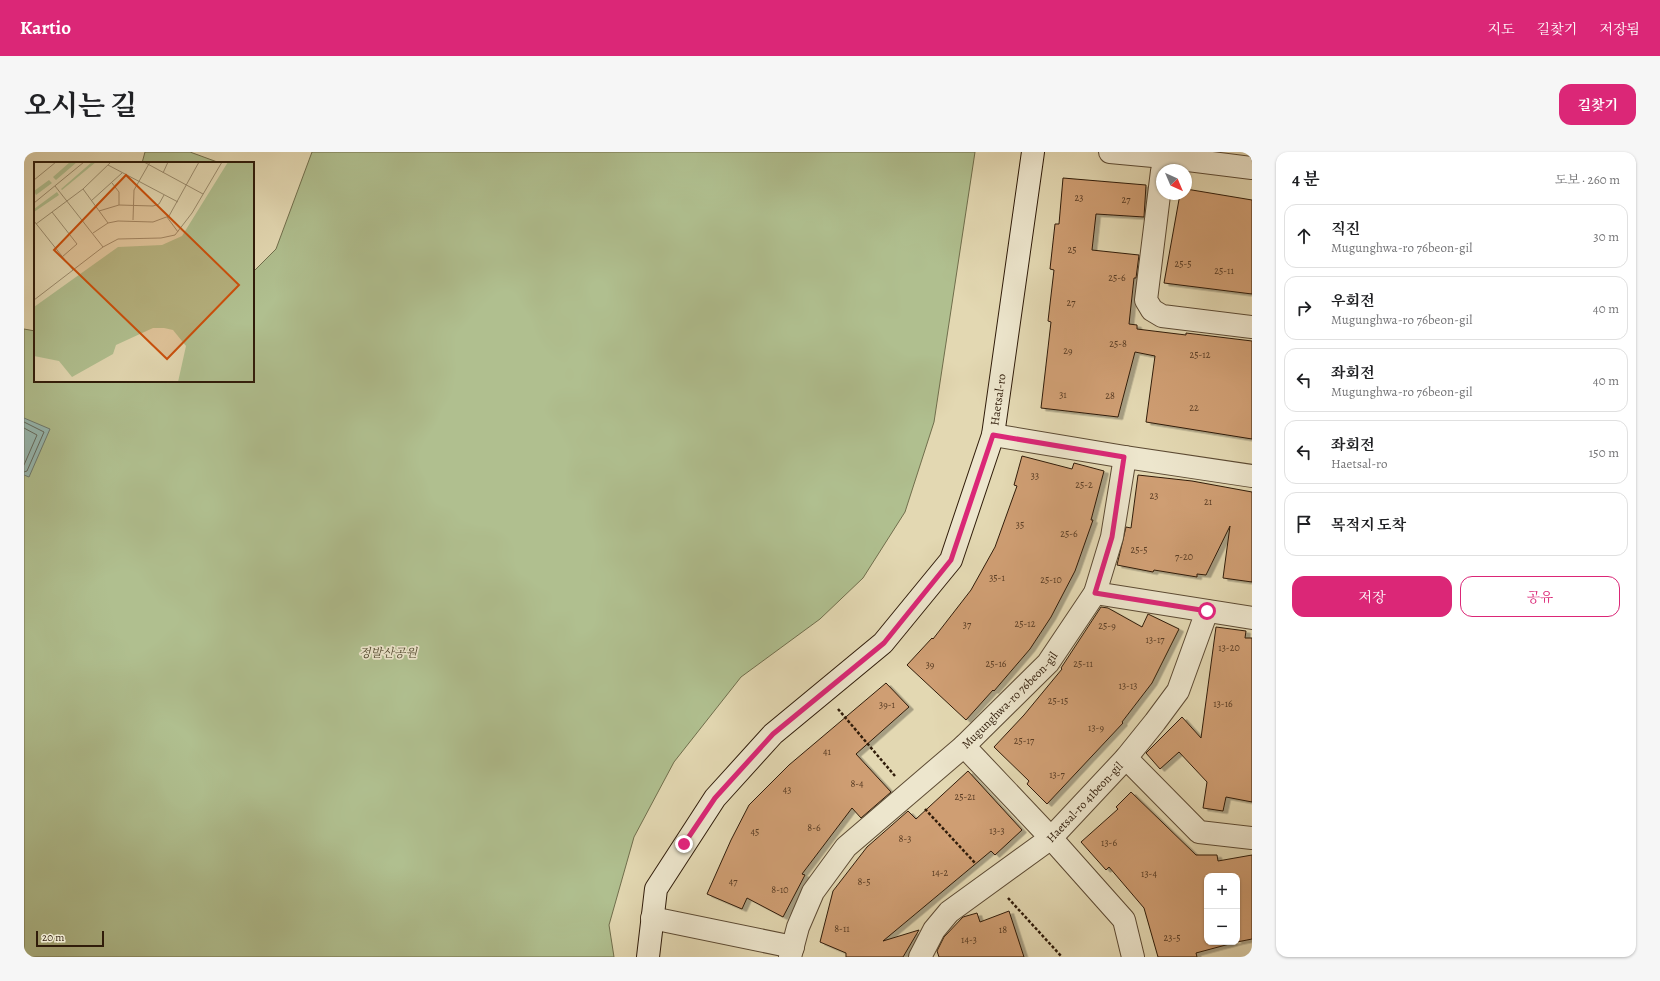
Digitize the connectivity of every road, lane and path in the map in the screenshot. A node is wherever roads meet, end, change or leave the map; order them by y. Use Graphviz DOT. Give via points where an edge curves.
graph roads {
  1 [pos="1033,152"];
  2 [pos="1110,152"];
  3 [pos="1156,164"];
  4 [pos="1192,167"];
  5 [pos="1252,168"];
  6 [pos="1159,200"];
  7 [pos="1252,327"];
  8 [pos="993,435"];
  9 [pos="1124,457"];
  10 [pos="1252,476"];
  11 [pos="1095,593"];
  12 [pos="1207,611"];
  13 [pos="1252,618"];
  14 [pos="838,709"];
  15 [pos="964,746"];
  16 [pos="1126,758"];
  17 [pos="903,785"];
  18 [pos="925,809"];
  19 [pos="1051,838"];
  20 [pos="1252,838"];
  21 [pos="978,866"];
  22 [pos="1008,898"];
  23 [pos="652,918"];
  24 [pos="792,952"];
  25 [pos="648,957"];
  26 [pos="920,957"];
  27 [pos="1062,957"];
  28 [pos="1133,957"];
  1 -- 8 [label="street, Haetsal-ro"];
  2 -- 3 [label="street"];
  4 -- 5 [label="street"];
  6 -- 7 [label="street" via="1146,300 1152,310 1162,316"];
  8 -- 9 [label="street"];
  8 -- 23 [label="street, Haetsal-ro" via="951,560 884,643 773,734 715,798 656,889"];
  9 -- 10 [label="street"];
  9 -- 11 [label="street, Mugunghwa-ro 76beon-gil" via="1112,537"];
  11 -- 12 [label="street"];
  11 -- 15 [label="street, Mugunghwa-ro 76beon-gil" via="1048,663"];
  12 -- 13 [label="street"];
  12 -- 16 [label="street, Haetsal-ro 41beon-gil" via="1178,691"];
  14 -- 17 [label="path"];
  15 -- 17 [label="street, Mugunghwa-ro 76beon-gil"];
  15 -- 19 [label="street"];
  16 -- 19 [label="street, Haetsal-ro 41beon-gil"];
  16 -- 20 [label="street" via="1199,832"];
  17 -- 24 [label="street" via="846,847 813,892 798,927"];
  18 -- 21 [label="path"];
  19 -- 26 [label="street, Haetsal-ro 41beon-gil" via="949,912 934,930"];
  19 -- 28 [label="street" via="1124,920"];
  22 -- 27 [label="path"];
  23 -- 24 [label="street"];
  23 -- 25 [label="street, Haetsal-ro"];
}
